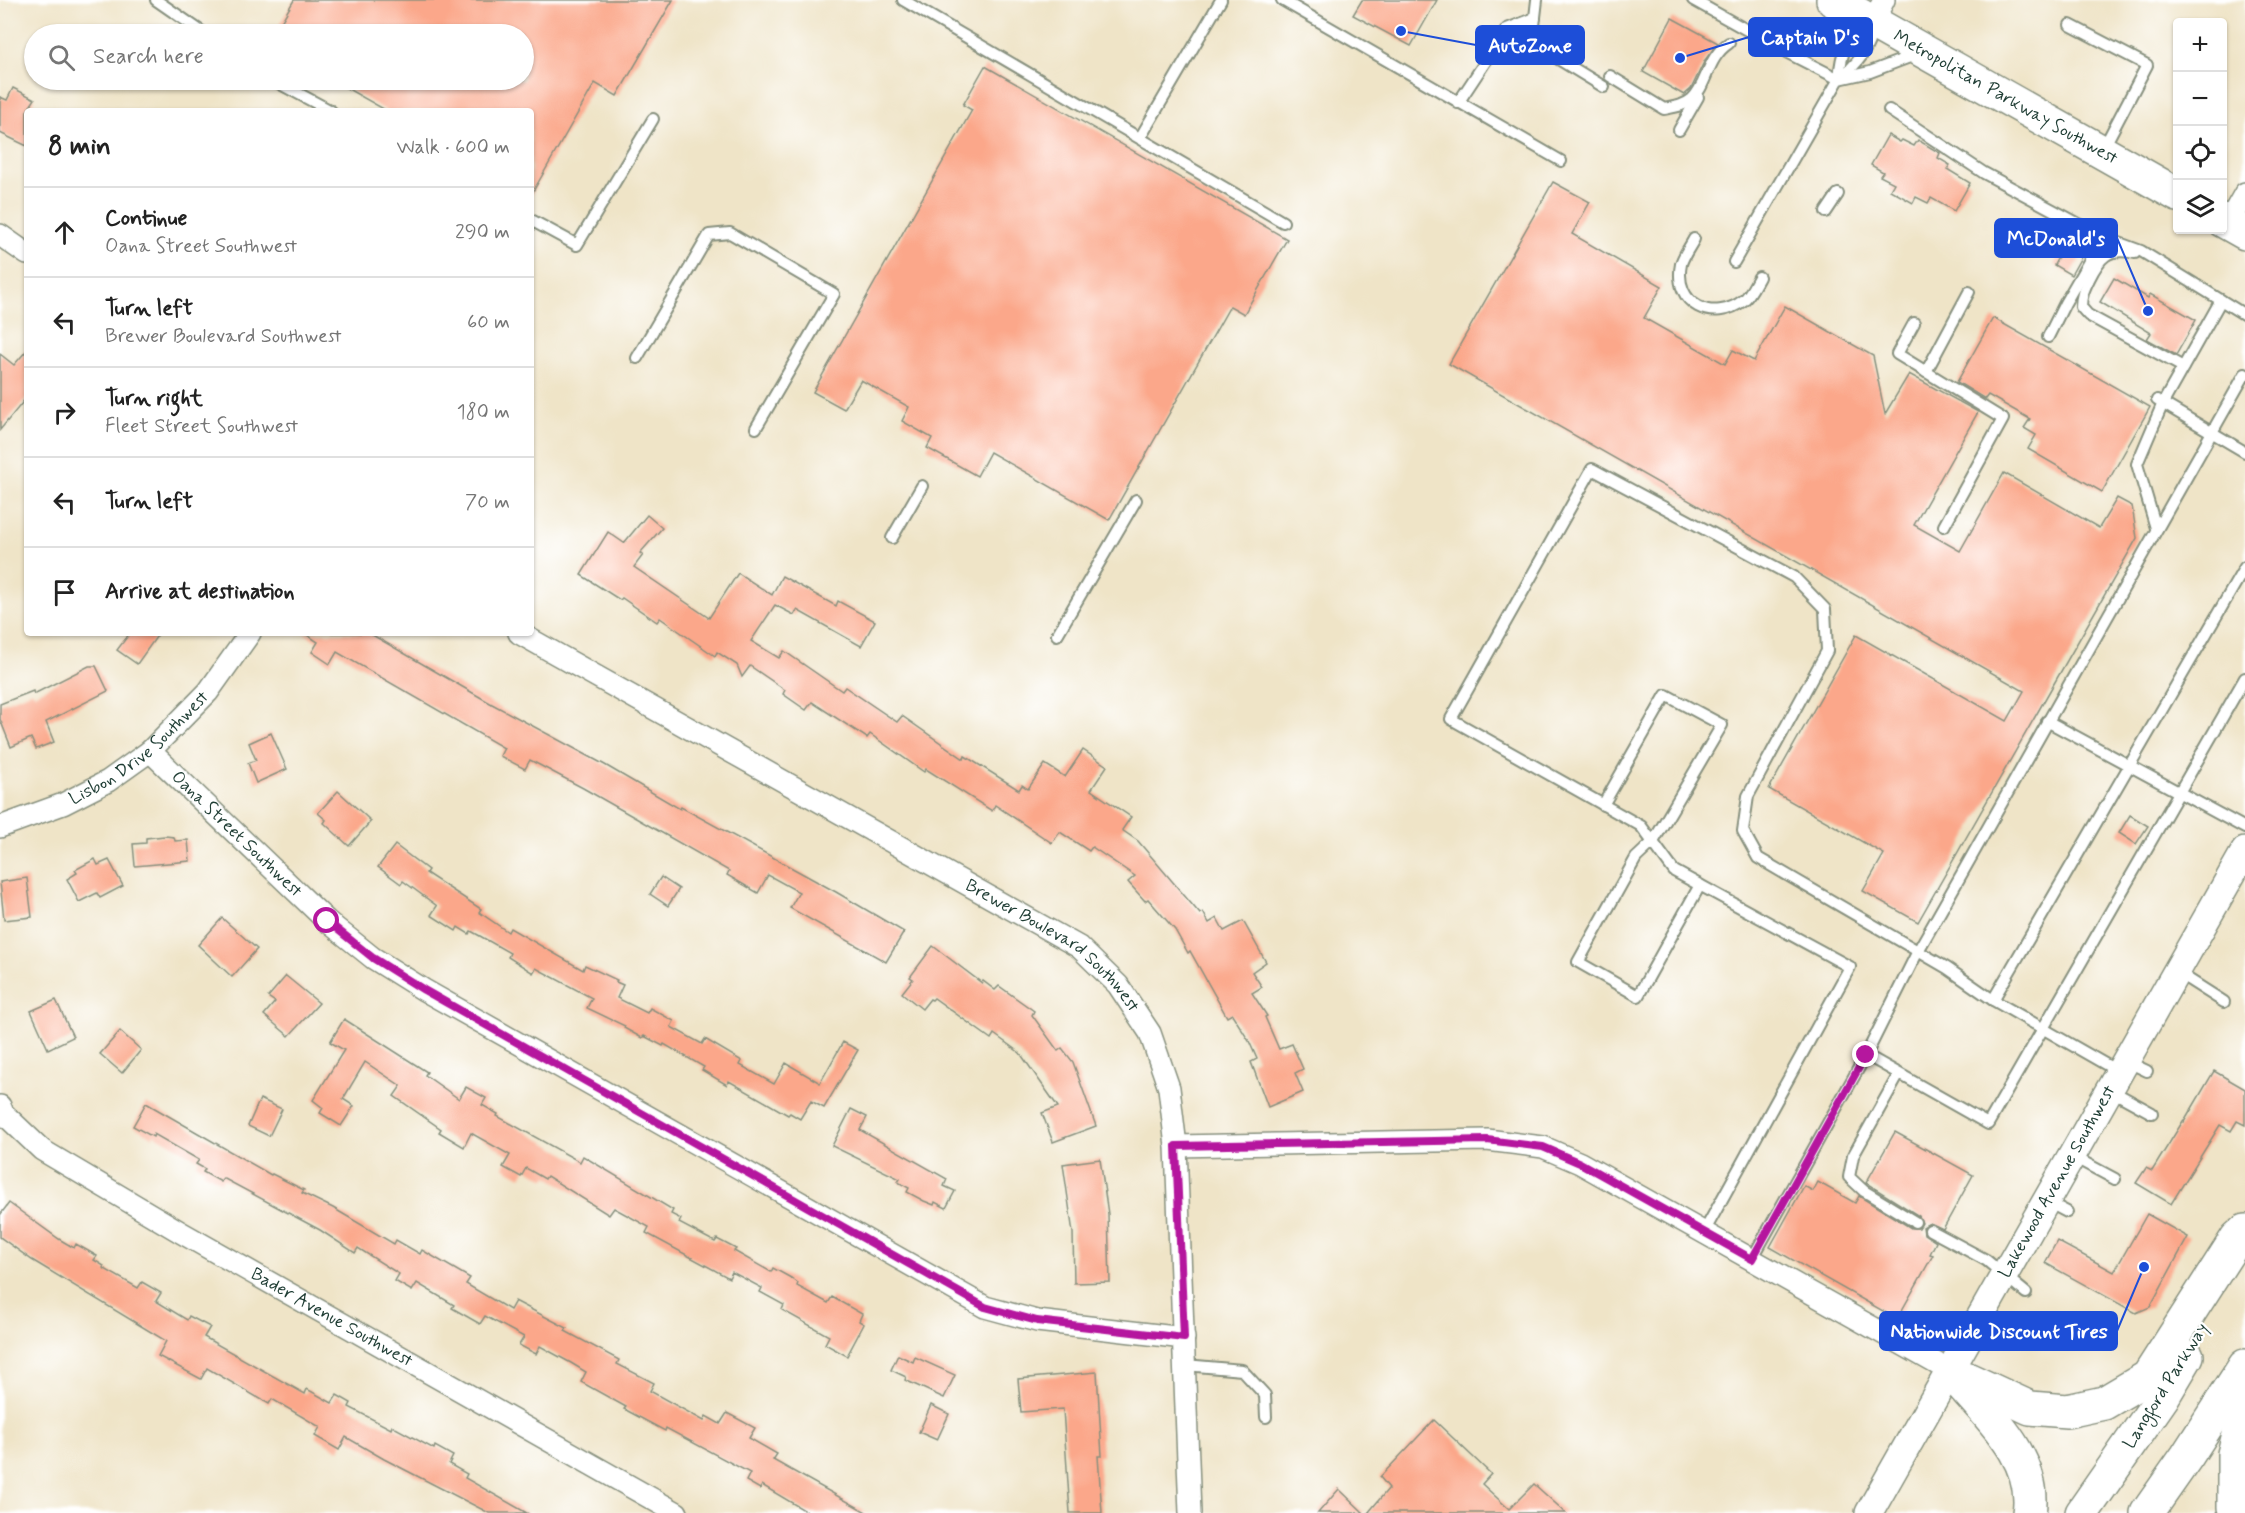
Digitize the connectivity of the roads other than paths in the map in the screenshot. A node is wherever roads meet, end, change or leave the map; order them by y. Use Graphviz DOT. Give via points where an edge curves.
graph roads {
  1 [pos="156,0"];
  2 [pos="903,0"];
  3 [pos="1221,0"];
  4 [pos="1282,0"];
  5 [pos="1537,0"];
  6 [pos="1693,0"];
  7 [pos="1833,0"];
  8 [pos="1878,11"];
  9 [pos="1535,18"];
  10 [pos="191,24"];
  11 [pos="2070,25"];
  12 [pos="1739,26"];
  13 [pos="1729,43"];
  14 [pos="1923,51"];
  15 [pos="1610,76"];
  16 [pos="1839,79"];
  17 [pos="1604,87"];
  18 [pos="292,90"];
  19 [pos="1458,103"];
  20 [pos="325,108"];
  21 [pos="1889,110"];
  22 [pos="653,120"];
  23 [pos="1679,130"];
  24 [pos="1140,138"];
  25 [pos="2101,152"];
  26 [pos="1561,161"];
  27 [pos="2173,192"];
  28 [pos="2245,193"];
  29 [pos="1838,195"];
  30 [pos="1826,212"];
  31 [pos="534,222"];
  32 [pos="1283,222"];
  33 [pos="2232,226"];
  34 [pos="0,235"];
  35 [pos="2103,237"];
  36 [pos="1694,239"];
  37 [pos="24,252"];
  38 [pos="2150,256"];
  39 [pos="1734,262"];
  40 [pos="1760,277"];
  41 [pos="1969,292"];
  42 [pos="2221,300"];
  43 [pos="2245,315"];
  44 [pos="1914,323"];
  45 [pos="2048,337"];
  46 [pos="637,358"];
  47 [pos="2183,367"];
  48 [pos="1926,372"];
  49 [pos="2245,374"];
  50 [pos="2160,401"];
  51 [pos="756,428"];
  52 [pos="2211,432"];
  53 [pos="2245,452"];
  54 [pos="922,486"];
  55 [pos="1136,500"];
  56 [pos="1944,526"];
  57 [pos="2156,528"];
  58 [pos="892,538"];
  59 [pos="2245,567"];
  60 [pos="1057,635"];
  61 [pos="248,636"];
  62 [pos="524,636"];
  63 [pos="2245,678"];
  64 [pos="2047,721"];
  65 [pos="150,751"];
  66 [pos="2131,766"];
  67 [pos="2179,792"];
  68 [pos="1603,805"];
  69 [pos="0,826"];
  70 [pos="2245,828"];
  71 [pos="1653,842"];
  72 [pos="2241,866"];
  73 [pos="1700,885"];
  74 [pos="1918,951"];
  75 [pos="2176,972"];
  76 [pos="1993,1000"];
  77 [pos="2224,1002"];
  78 [pos="2042,1029"];
  79 [pos="1866,1055"];
  80 [pos="2125,1073"];
  81 [pos="1899,1074"];
  82 [pos="0,1106"];
  83 [pos="2152,1113"];
  84 [pos="1176,1146"];
  85 [pos="2072,1155"];
  86 [pos="2115,1179"];
  87 [pos="1915,1222"];
  88 [pos="1930,1230"];
  89 [pos="2245,1231"];
  90 [pos="1704,1232"];
  91 [pos="2245,1256"];
  92 [pos="1752,1259"];
  93 [pos="2005,1274"];
  94 [pos="2026,1293"];
  95 [pos="1184,1338"];
  96 [pos="1185,1365"];
  97 [pos="2245,1366"];
  98 [pos="1950,1371"];
  99 [pos="2245,1410"];
  100 [pos="1266,1417"];
  101 [pos="676,1513"];
  102 [pos="1190,1513"];
  103 [pos="1869,1513"];
  104 [pos="2029,1513"];
  105 [pos="2082,1513"];
  106 [pos="2147,1513"];
  107 [pos="2236,1513"];
  1 -- 10 [label="lane"];
  2 -- 24 [label="lane"];
  3 -- 24 [label="lane"];
  4 -- 19 [label="lane"];
  5 -- 9 [label="lane"];
  6 -- 12 [label="lane"];
  7 -- 8 [label="main road, Metropolitan Parkway Southwest"];
  8 -- 14 [label="main road, Metropolitan Parkway Southwest"];
  8 -- 16 [label="lane" via="1871,39 1858,64"];
  8 -- 16 [label="lane" via="1849,41 1841,56"];
  9 -- 17 [label="lane" via="1532,43"];
  9 -- 19 [label="lane" via="1508,29"];
  11 -- 25 [label="lane" via="2147,65"];
  12 -- 13 [label="lane"];
  12 -- 16 [label="lane"];
  13 -- 15 [label="lane" via="1720,49 1693,99 1681,106 1664,109"];
  13 -- 23 [label="lane"];
  14 -- 16 [label="lane" via="1870,72"];
  14 -- 25 [label="main road, Metropolitan Parkway Southwest"];
  16 -- 39 [label="lane"];
  18 -- 20 [label="lane"];
  19 -- 26 [label="lane"];
  21 -- 35 [label="lane" via="1984,173"];
  22 -- 31 [label="lane" via="577,245"];
  24 -- 32 [label="lane"];
  25 -- 27 [label="main road, Metropolitan Parkway Southwest"];
  28 -- 33 [label="street"];
  29 -- 30 [label="lane"];
  34 -- 37 [label="street"];
  35 -- 38 [label="lane"];
  35 -- 45 [label="lane"];
  36 -- 40 [label="lane" via="1681,263 1681,281 1688,300 1706,312 1725,311 1745,299"];
  38 -- 42 [label="lane"];
  38 -- 47 [label="lane" via="2112,252 2100,259 2081,295 2081,307 2088,315"];
  41 -- 48 [label="lane"];
  42 -- 43 [label="lane"];
  42 -- 47 [label="lane"];
  44 -- 48 [label="lane" via="1897,354"];
  46 -- 51 [label="lane" via="709,235 730,233 790,268 834,294"];
  47 -- 50 [label="lane"];
  48 -- 56 [label="lane" via="2003,420"];
  49 -- 52 [label="lane"];
  50 -- 52 [label="lane"];
  50 -- 57 [label="lane" via="2137,464"];
  52 -- 53 [label="lane"];
  52 -- 57 [label="lane"];
  54 -- 58 [label="lane"];
  55 -- 60 [label="lane"];
  57 -- 64 [label="lane"];
  59 -- 66 [label="lane"];
  61 -- 65 [label="street, Lisbon Drive Southwest" via="207,692"];
  62 -- 84 [label="street, Brewer Boulevard Southwest" via="1079,947 1118,984 1150,1033 1169,1088"];
  63 -- 67 [label="lane"];
  64 -- 66 [label="lane"];
  64 -- 74 [label="lane"];
  65 -- 69 [label="street, Lisbon Drive Southwest" via="108,781 63,804"];
  65 -- 95 [label="street, Oana Street Southwest" via="327,921 373,958 434,996 985,1307 1037,1321"];
  66 -- 67 [label="lane"];
  66 -- 76 [label="lane"];
  67 -- 70 [label="lane"];
  67 -- 78 [label="lane"];
  68 -- 71 [label="lane" via="1641,826"];
  68 -- 71 [label="lane" via="1666,695 1722,725"];
  68 -- 74 [label="lane" via="1451,719 1592,468 1794,577 1825,609 1827,651 1748,796 1743,831 1758,858"];
  71 -- 73 [label="lane" via="1674,871"];
  71 -- 73 [label="lane" via="1636,858 1578,962 1638,996"];
  72 -- 75 [label="street, Lakewood Avenue Southwest"];
  73 -- 90 [label="lane" via="1850,967"];
  74 -- 76 [label="lane"];
  74 -- 79 [label="lane"];
  75 -- 77 [label="lane"];
  75 -- 80 [label="street, Lakewood Avenue Southwest"];
  76 -- 78 [label="lane"];
  78 -- 80 [label="lane"];
  78 -- 81 [label="lane" via="1988,1124"];
  79 -- 81 [label="lane"];
  79 -- 92 [label="lane"];
  80 -- 83 [label="lane"];
  80 -- 85 [label="street, Lakewood Avenue Southwest"];
  81 -- 87 [label="lane" via="1853,1156 1850,1177 1864,1191"];
  82 -- 101 [label="street, Bader Avenue Southwest" via="42,1150"];
  84 -- 90 [label="street" via="1487,1140 1543,1147 1580,1163"];
  84 -- 95 [label="street, Brewer Boulevard Southwest"];
  85 -- 86 [label="lane"];
  85 -- 93 [label="street, Lakewood Avenue Southwest" via="2057,1207"];
  88 -- 93 [label="lane"];
  89 -- 98 [label="main road" via="2148,1377 2104,1403 2067,1411 2030,1408"];
  90 -- 92 [label="street"];
  91 -- 105 [label="main road, Langford Parkway" via="2162,1398"];
  92 -- 98 [label="street"];
  93 -- 94 [label="lane"];
  93 -- 98 [label="street, Lakewood Avenue Southwest"];
  95 -- 96 [label="street, Brewer Boulevard Southwest"];
  96 -- 100 [label="lane" via="1242,1370 1265,1395"];
  96 -- 102 [label="street, Brewer Boulevard Southwest"];
  97 -- 106 [label="main road"];
  98 -- 103 [label="street, Lakewood Avenue Southwest"];
  98 -- 104 [label="main road" via="2008,1440 2025,1470"];
  99 -- 107 [label="main road" via="2234,1454"];
}
